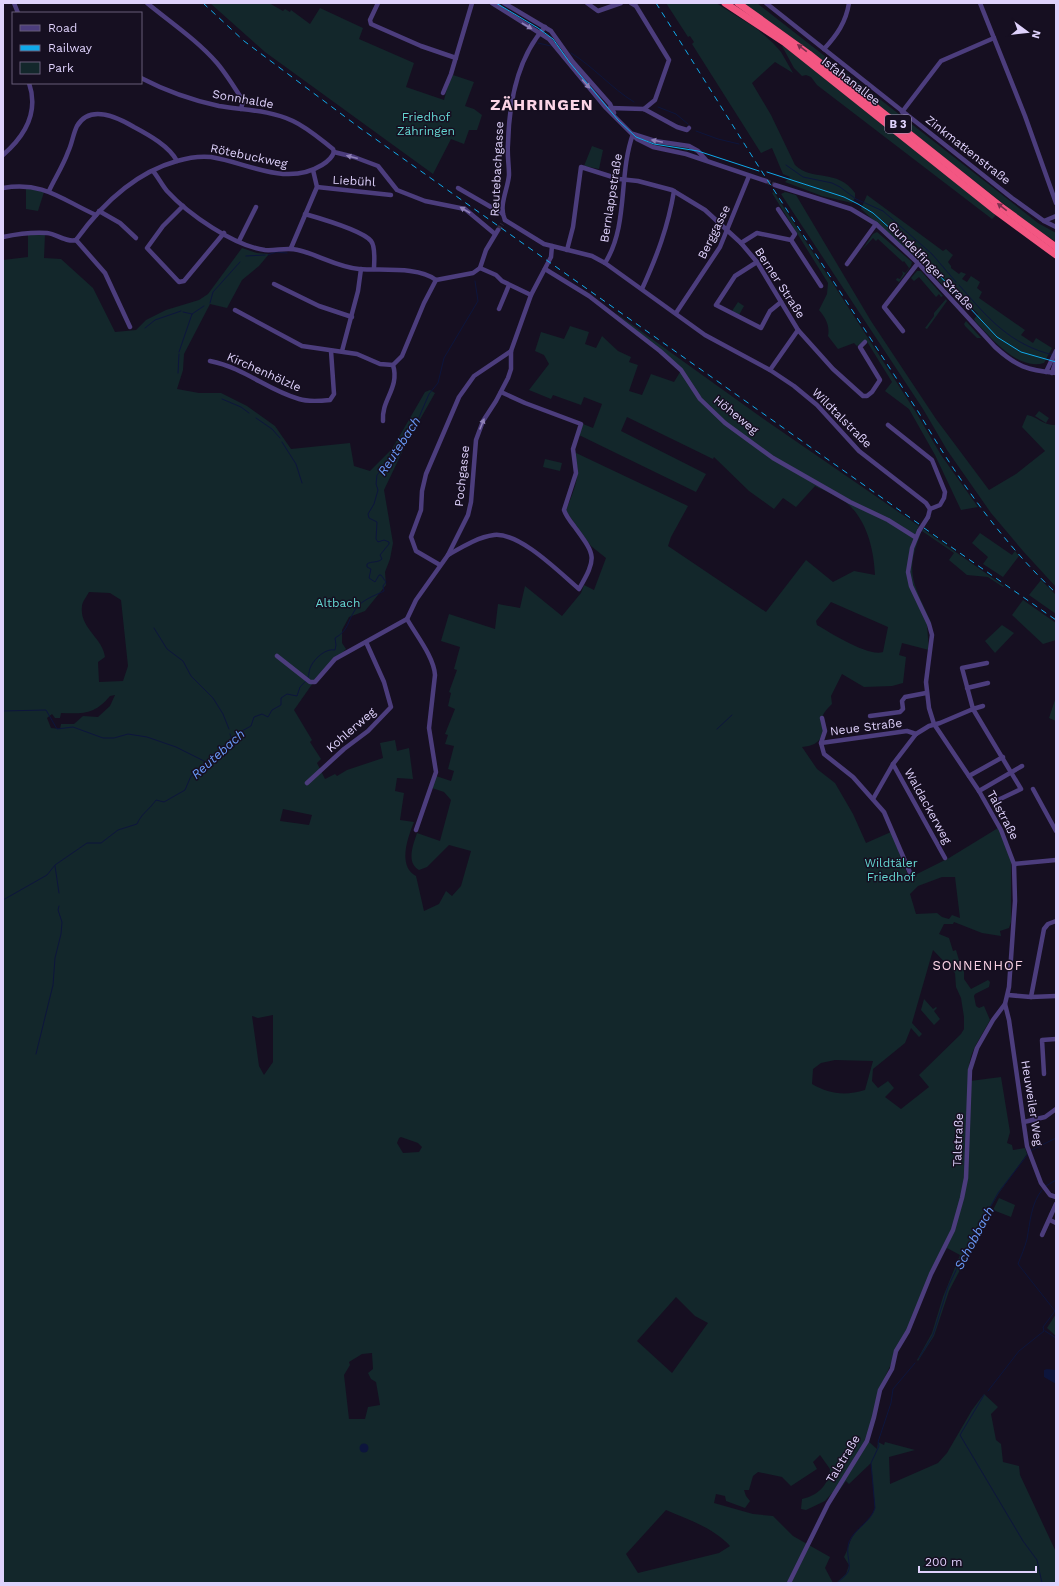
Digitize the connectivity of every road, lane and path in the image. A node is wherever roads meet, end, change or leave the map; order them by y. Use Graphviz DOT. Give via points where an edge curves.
graph roads {
  1 [pos="146,3"];
  2 [pos="378,3"];
  3 [pos="472,3"];
  4 [pos="492,3"];
  5 [pos="504,3"];
  6 [pos="587,3"];
  7 [pos="621,3"];
  8 [pos="631,3"];
  9 [pos="725,3"];
  10 [pos="738,3"];
  11 [pos="766,3"];
  12 [pos="849,3"];
  13 [pos="980,3"];
  14 [pos="511,4"];
  15 [pos="506,12"];
  16 [pos="545,27"];
  17 [pos="540,33"];
  18 [pos="994,38"];
  19 [pos="824,49"];
  20 [pos="456,58"];
  21 [pos="142,78"];
  22 [pos="29,84"];
  23 [pos="443,93"];
  24 [pos="606,108"];
  25 [pos="612,108"];
  26 [pos="240,109"];
  27 [pos="644,109"];
  28 [pos="902,112"];
  29 [pos="614,115"];
  30 [pos="689,128"];
  31 [pos="633,134"];
  32 [pos="692,147"];
  33 [pos="334,152"];
  34 [pos="686,154"];
  35 [pos="3,155"];
  36 [pos="706,160"];
  37 [pos="177,161"];
  38 [pos="313,170"];
  39 [pos="153,171"];
  40 [pos="749,176"];
  41 [pos="624,179"];
  42 [pos="766,181"];
  43 [pos="776,185"];
  44 [pos="317,187"];
  45 [pos="3,188"];
  46 [pos="458,188"];
  47 [pos="49,191"];
  48 [pos="674,191"];
  49 [pos="391,195"];
  50 [pos="1056,202"];
  51 [pos="183,206"];
  52 [pos="256,208"];
  53 [pos="778,209"];
  54 [pos="98,213"];
  55 [pos="305,214"];
  56 [pos="503,214"];
  57 [pos="1056,216"];
  58 [pos="1044,221"];
  59 [pos="504,222"];
  60 [pos="876,224"];
  61 [pos="1056,226"];
  62 [pos="728,231"];
  63 [pos="224,234"];
  64 [pos="3,237"];
  65 [pos="136,238"];
  66 [pos="76,240"];
  67 [pos="791,240"];
  68 [pos="240,241"];
  69 [pos="741,243"];
  70 [pos="552,246"];
  71 [pos="1056,247"];
  72 [pos="291,248"];
  73 [pos="567,250"];
  74 [pos="1056,255"];
  75 [pos="757,262"];
  76 [pos="605,263"];
  77 [pos="918,263"];
  78 [pos="847,264"];
  79 [pos="480,268"];
  80 [pos="361,269"];
  81 [pos="374,269"];
  82 [pos="545,269"];
  83 [pos="436,280"];
  84 [pos="274,284"];
  85 [pos="509,285"];
  86 [pos="821,286"];
  87 [pos="642,289"];
  88 [pos="531,295"];
  89 [pos="781,302"];
  90 [pos="499,309"];
  91 [pos="235,310"];
  92 [pos="676,313"];
  93 [pos="352,316"];
  94 [pos="130,327"];
  95 [pos="798,330"];
  96 [pos="903,331"];
  97 [pos="865,342"];
  98 [pos="331,351"];
  99 [pos="342,351"];
  100 [pos="511,352"];
  101 [pos="1056,352"];
  102 [pos="1054,360"];
  103 [pos="210,361"];
  104 [pos="393,365"];
  105 [pos="770,370"];
  106 [pos="1046,372"];
  107 [pos="1054,373"];
  108 [pos="501,392"];
  109 [pos="383,421"];
  110 [pos="888,426"];
  111 [pos="930,509"];
  112 [pos="915,537"];
  113 [pos="448,555"];
  114 [pos="440,565"];
  115 [pos="407,619"];
  116 [pos="366,642"];
  117 [pos="277,656"];
  118 [pos="987,663"];
  119 [pos="988,683"];
  120 [pos="967,688"];
  121 [pos="926,692"];
  122 [pos="983,706"];
  123 [pos="973,709"];
  124 [pos="870,716"];
  125 [pos="822,718"];
  126 [pos="934,724"];
  127 [pos="916,734"];
  128 [pos="821,743"];
  129 [pos="1003,757"];
  130 [pos="894,764"];
  131 [pos="1022,766"];
  132 [pos="1011,772"];
  133 [pos="969,776"];
  134 [pos="307,783"];
  135 [pos="1033,789"];
  136 [pos="979,791"];
  137 [pos="873,799"];
  138 [pos="998,800"];
  139 [pos="416,830"];
  140 [pos="1056,831"];
  141 [pos="945,858"];
  142 [pos="1056,860"];
  143 [pos="1014,864"];
  144 [pos="911,875"];
  145 [pos="1056,921"];
  146 [pos="1008,995"];
  147 [pos="1056,996"];
  148 [pos="1031,997"];
  149 [pos="1005,1004"];
  150 [pos="1056,1039"];
  151 [pos="1044,1074"];
  152 [pos="1056,1109"];
  153 [pos="1024,1122"];
  154 [pos="1056,1197"];
  155 [pos="1056,1204"];
  156 [pos="1050,1220"];
  157 [pos="1056,1224"];
  158 [pos="1042,1235"];
  159 [pos="790,1583"];
  1 -- 26 [label="street" via="216,62 242,101"];
  2 -- 20 [label="street" via="370,20 371,24"];
  3 -- 20 [label="street"];
  4 -- 15 [label="street"];
  5 -- 14 [label="street"];
  6 -- 7 [label="street" via="598,11"];
  8 -- 27 [label="street" via="636,6 669,60 655,100"];
  9 -- 74 [label="highway, Isfahanallee / B 3" via="784,42 996,211"];
  71 -- 10 [label="highway, Isfahanallee / B 3, one-way" via="1000,206 809,54"];
  11 -- 19 [label="street, Zinkmattenstraße"];
  12 -- 19 [label="street" via="840,30"];
  13 -- 18 [label="street"];
  14 -- 15 [label="street"];
  14 -- 16 [label="street"];
  15 -- 17 [label="street, one-way"];
  16 -- 17 [label="street, Reutebachgasse"];
  16 -- 25 [label="street"];
  17 -- 24 [label="street, one-way" via="551,41"];
  17 -- 56 [label="street, Reutebachgasse" via="528,52 511,103 508,137 509,175 503,200"];
  18 -- 28 [label="street" via="941,61"];
  18 -- 50 [label="street"];
  19 -- 28 [label="street, Zinkmattenstraße"];
  20 -- 23 [label="street"];
  21 -- 26 [label="street, Sonnhalde" via="192,99"];
  22 -- 35 [label="street" via="33,106 30,122"];
  24 -- 25 [label="street"];
  24 -- 29 [label="street"];
  25 -- 27 [label="street"];
  25 -- 29 [label="street"];
  26 -- 33 [label="street, Sonnhalde" via="292,120 312,132"];
  27 -- 30 [label="street" via="677,127 687,130"];
  28 -- 58 [label="street, Zinkmattenstraße"];
  29 -- 31 [label="street"];
  32 -- 31 [label="street, one-way"];
  31 -- 34 [label="street" via="653,147"];
  31 -- 41 [label="street, Bernlappstraße"];
  32 -- 34 [label="street" via="693,151"];
  32 -- 36 [label="street"];
  33 -- 38 [label="street, Rötebuckweg" via="326,163"];
  79 -- 33 [label="street, Reutebachgasse, one-way" via="486,250 497,232 461,207 425,201 394,188 378,166"];
  34 -- 36 [label="street"];
  36 -- 40 [label="street"];
  37 -- 38 [label="street, Rötebuckweg" via="208,157 229,160 285,176"];
  37 -- 39 [label="street, Rötebuckweg"];
  37 -- 47 [label="street" via="155,140 129,124 99,113 91,114 76,127 68,152"];
  38 -- 44 [label="street, Liebühl"];
  39 -- 51 [label="street"];
  39 -- 54 [label="street, Rötebuckweg" via="120,190"];
  40 -- 42 [label="street"];
  40 -- 62 [label="street, Berggasse"];
  41 -- 48 [label="street, Berner Straße"];
  41 -- 73 [label="street, Berner Straße" via="582,167"];
  41 -- 76 [label="street, Bernlappstraße" via="616,241"];
  43 -- 60 [label="street, Gundelfinger Straße" via="851,209"];
  44 -- 49 [label="street, Liebühl"];
  44 -- 55 [label="street, Liebühl"];
  45 -- 47 [label="street" via="25,186"];
  46 -- 56 [label="street"];
  47 -- 54 [label="street"];
  48 -- 62 [label="street, Berner Straße" via="705,210"];
  48 -- 87 [label="street" via="660,250"];
  51 -- 63 [label="street"];
  51 -- 63 [label="street" via="163,226 147,248 179,282 184,281"];
  52 -- 68 [label="street"];
  53 -- 67 [label="street" via="795,234"];
  54 -- 65 [label="street" via="120,223"];
  54 -- 66 [label="street, Rötebuckweg"];
  55 -- 72 [label="street, Liebühl"];
  55 -- 81 [label="street" via="368,239 373,244"];
  56 -- 59 [label="street, Reutebachgasse"];
  57 -- 58 [label="street"];
  58 -- 61 [label="street, Zinkmattenstraße"];
  59 -- 70 [label="street, Wildtalstraße"];
  60 -- 77 [label="street, Gundelfinger Straße"];
  60 -- 78 [label="street"];
  62 -- 69 [label="street, Berner Straße"];
  62 -- 92 [label="street, Berggasse" via="714,259"];
  63 -- 68 [label="street"];
  64 -- 66 [label="street" via="45,233"];
  66 -- 94 [label="street" via="105,273"];
  67 -- 69 [label="street" via="757,233"];
  67 -- 86 [label="street"];
  68 -- 72 [label="street" via="265,250"];
  69 -- 75 [label="street, Berner Straße"];
  70 -- 73 [label="street, Wildtalstraße"];
  70 -- 82 [label="street, Pochgasse" via="551,257"];
  72 -- 80 [label="street" via="339,265"];
  73 -- 76 [label="street, Wildtalstraße" via="592,256"];
  75 -- 89 [label="street, Berner Straße"];
  75 -- 89 [label="street" via="735,276 716,305 761,328 770,311"];
  76 -- 87 [label="street, Wildtalstraße"];
  77 -- 96 [label="street" via="884,307"];
  77 -- 106 [label="street, Gundelfinger Straße" via="1008,359 1019,366"];
  79 -- 83 [label="street" via="473,273"];
  79 -- 85 [label="street" via="496,275"];
  80 -- 81 [label="street"];
  80 -- 93 [label="street"];
  81 -- 83 [label="street" via="398,269"];
  82 -- 88 [label="street, Pochgasse"];
  82 -- 112 [label="street, Höheweg" via="589,296 660,351 681,370 700,398 725,423 773,458"];
  83 -- 104 [label="street" via="402,356"];
  84 -- 93 [label="street" via="319,306"];
  85 -- 88 [label="street"];
  85 -- 90 [label="street"];
  87 -- 92 [label="street, Wildtalstraße"];
  88 -- 100 [label="street, Pochgasse"];
  89 -- 95 [label="street, Berner Straße"];
  91 -- 98 [label="street" via="295,343"];
  92 -- 105 [label="street, Wildtalstraße" via="706,335"];
  93 -- 99 [label="street"];
  95 -- 97 [label="street, Berner Straße" via="833,369 863,396 867,396 880,380 860,347"];
  95 -- 105 [label="street, Berner Straße"];
  98 -- 99 [label="street"];
  98 -- 103 [label="street, Kirchenhölzle" via="334,394 333,399 324,401 300,400 242,371"];
  99 -- 104 [label="street" via="384,365"];
  100 -- 108 [label="street, Pochgasse" via="511,368"];
  100 -- 114 [label="street" via="474,376 463,389 426,474 421,510 411,537 416,551"];
  101 -- 102 [label="street"];
  102 -- 106 [label="street"];
  102 -- 107 [label="street, Gundelfinger Straße"];
  104 -- 109 [label="street" via="395,382 382,414"];
  105 -- 111 [label="street, Wildtalstraße" via="817,405 859,451 926,503"];
  106 -- 107 [label="street, Gundelfinger Straße"];
  113 -- 108 [label="street, Pochgasse, one-way" via="468,515 476,440 483,421"];
  108 -- 113 [label="street" via="581,424 573,449 576,473 564,510 592,553 591,564 579,590 526,547 502,536 485,537"];
  110 -- 111 [label="street" via="932,460 945,492 940,505"];
  111 -- 112 [label="street, bridge" via="928,517"];
  112 -- 121 [label="street" via="909,558 909,579 932,635"];
  113 -- 114 [label="street, Pochgasse"];
  114 -- 115 [label="street, Pochgasse" via="416,600"];
  115 -- 116 [label="street"];
  115 -- 139 [label="street" via="435,666 429,728 436,772"];
  116 -- 117 [label="street" via="335,659 312,682"];
  116 -- 134 [label="street, Kohlerweg" via="384,682 391,707 368,731"];
  118 -- 120 [label="street" via="962,668"];
  119 -- 120 [label="street"];
  120 -- 123 [label="street"];
  121 -- 124 [label="street" via="905,697 900,712"];
  121 -- 126 [label="street, Talstraße"];
  122 -- 123 [label="street"];
  123 -- 126 [label="street"];
  123 -- 129 [label="street"];
  125 -- 128 [label="street, Neue Straße" via="825,731"];
  126 -- 127 [label="street"];
  126 -- 133 [label="street, Talstraße"];
  127 -- 128 [label="street, Neue Straße" via="907,731"];
  127 -- 130 [label="street"];
  128 -- 137 [label="street" via="824,754 853,777"];
  129 -- 132 [label="street"];
  129 -- 133 [label="street"];
  130 -- 137 [label="street"];
  130 -- 141 [label="street, Waldackerweg"];
  131 -- 132 [label="street"];
  132 -- 136 [label="street"];
  132 -- 138 [label="street" via="1021,789"];
  133 -- 136 [label="street, Talstraße"];
  135 -- 140 [label="street"];
  136 -- 143 [label="street, Talstraße" via="1001,830"];
  137 -- 144 [label="street" via="884,812"];
  142 -- 143 [label="street"];
  143 -- 146 [label="street, Talstraße" via="1015,901"];
  145 -- 148 [label="street" via="1044,929"];
  146 -- 148 [label="street"];
  146 -- 149 [label="street, Talstraße"];
  147 -- 148 [label="street"];
  149 -- 153 [label="street, Heuweiler Weg"];
  149 -- 159 [label="street, Talstraße" via="978,1048 970,1070 966,1178 953,1230 896,1352 892,1370 880,1390 867,1441 828,1504"];
  150 -- 151 [label="street" via="1042,1040"];
  152 -- 153 [label="street" via="1045,1117"];
  153 -- 154 [label="street, Heuweiler Weg" via="1029,1152 1045,1190"];
  155 -- 156 [label="street"];
  156 -- 157 [label="street"];
  156 -- 158 [label="street"];
}
